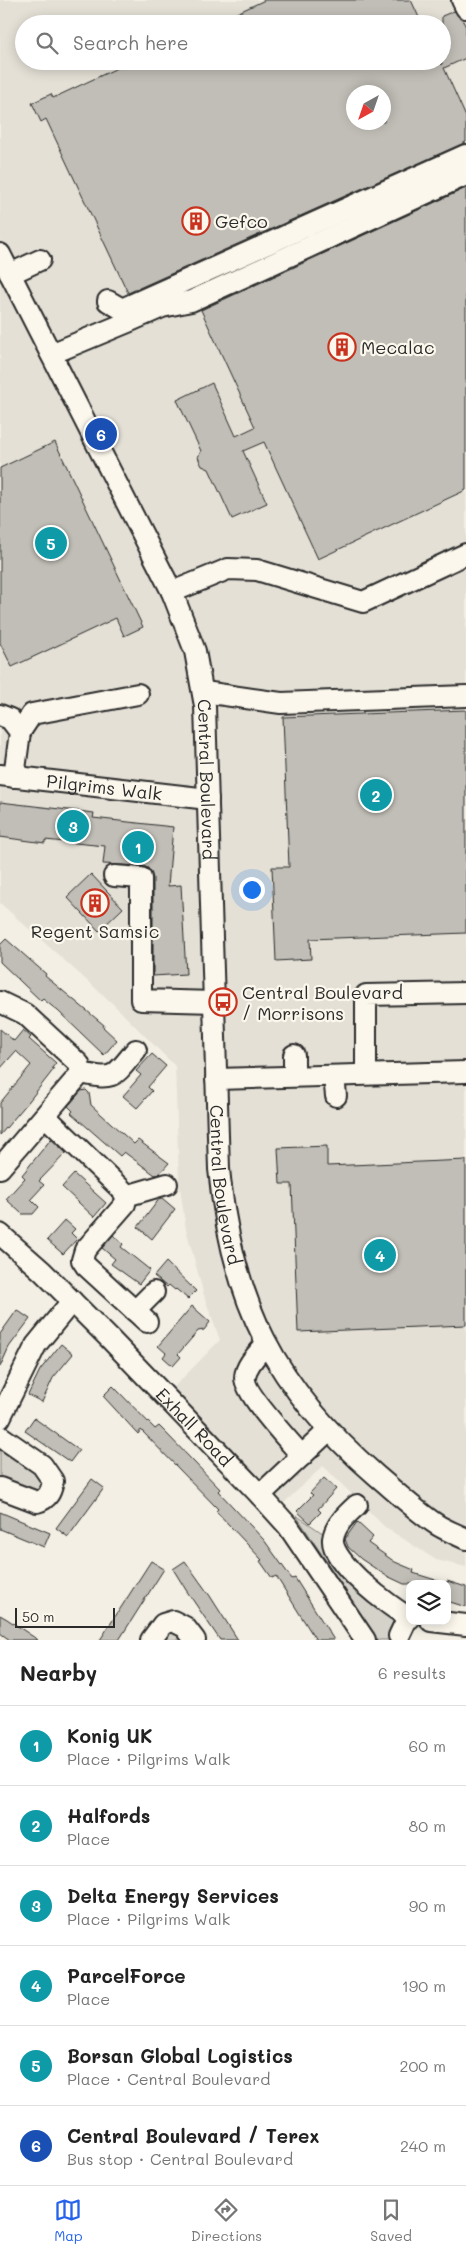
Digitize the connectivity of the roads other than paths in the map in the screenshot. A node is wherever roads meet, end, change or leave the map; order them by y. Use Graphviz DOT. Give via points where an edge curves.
graph roads {
  1 [pos="462,0"];
  2 [pos="466,8"];
  3 [pos="466,154"];
  4 [pos="466,175"];
  5 [pos="0,254"];
  6 [pos="40,260"];
  7 [pos="10,274"];
  8 [pos="108,301"];
  9 [pos="51,354"];
  10 [pos="466,554"];
  11 [pos="172,592"];
  12 [pos="204,692"];
  13 [pos="138,694"];
  14 [pos="466,696"];
  15 [pos="0,715"];
  16 [pos="20,732"];
  17 [pos="7,776"];
  18 [pos="208,800"];
  19 [pos="114,876"];
  20 [pos="466,993"];
  21 [pos="0,1002"];
  22 [pos="215,1002"];
  23 [pos="136,1050"];
  24 [pos="294,1055"];
  25 [pos="466,1072"];
  26 [pos="81,1073"];
  27 [pos="366,1074"];
  28 [pos="294,1076"];
  29 [pos="334,1076"];
  30 [pos="216,1079"];
  31 [pos="336,1096"];
  32 [pos="45,1116"];
  33 [pos="0,1168"];
  34 [pos="167,1184"];
  35 [pos="126,1196"];
  36 [pos="0,1234"];
  37 [pos="154,1292"];
  38 [pos="72,1300"];
  39 [pos="266,1344"];
  40 [pos="2,1409"];
  41 [pos="328,1431"];
  42 [pos="0,1436"];
  43 [pos="302,1456"];
  44 [pos="0,1488"];
  45 [pos="260,1495"];
  46 [pos="357,1505"];
  47 [pos="466,1539"];
  48 [pos="406,1615"];
  49 [pos="406,1622"];
  50 [pos="451,1623"];
  51 [pos="466,1625"];
  52 [pos="398,1636"];
  53 [pos="151,1640"];
  54 [pos="195,1640"];
  55 [pos="364,1640"];
  1 -- 2 [label="street"];
  3 -- 8 [label="street" via="122,309"];
  4 -- 9 [label="street" via="191,301 162,307"];
  5 -- 7 [label="street, Central Boulevard"];
  6 -- 7 [label="street"];
  7 -- 9 [label="street, Central Boulevard"];
  9 -- 11 [label="street, Central Boulevard"];
  10 -- 11 [label="street" via="363,602 257,570 228,569"];
  11 -- 12 [label="street, Central Boulevard" via="195,651"];
  12 -- 14 [label="street" via="281,703"];
  12 -- 18 [label="street, Central Boulevard"];
  13 -- 16 [label="street" via="32,714"];
  15 -- 16 [label="street" via="10,719"];
  16 -- 17 [label="street"];
  17 -- 18 [label="street, Pilgrims Walk"];
  18 -- 22 [label="street, Central Boulevard"];
  19 -- 22 [label="street" via="141,878 141,1000"];
  20 -- 27 [label="street" via="366,995"];
  21 -- 26 [label="street" via="25,1014 79,1064"];
  22 -- 30 [label="street, Central Boulevard"];
  23 -- 26 [label="street" via="117,1073 104,1078"];
  24 -- 28 [label="street"];
  25 -- 27 [label="street"];
  26 -- 32 [label="street"];
  27 -- 29 [label="street"];
  28 -- 29 [label="street"];
  28 -- 30 [label="street"];
  29 -- 31 [label="street"];
  30 -- 39 [label="street, Central Boulevard" via="224,1216 235,1266"];
  32 -- 33 [label="street"];
  32 -- 35 [label="street"];
  34 -- 35 [label="street"];
  35 -- 37 [label="street" via="125,1204 85,1250 82,1260 141,1317"];
  36 -- 38 [label="street, Exhall Road"];
  38 -- 40 [label="street" via="36,1345"];
  38 -- 45 [label="street, Exhall Road"];
  39 -- 41 [label="street, Central Boulevard" via="288,1381"];
  39 -- 43 [label="street" via="247,1369 244,1379 263,1410"];
  41 -- 43 [label="street"];
  41 -- 47 [label="street, Central Boulevard" via="409,1503 436,1524"];
  42 -- 44 [label="street" via="42,1466 53,1480 47,1497 36,1502"];
  43 -- 45 [label="street"];
  45 -- 55 [label="street, Exhall Road" via="288,1526"];
  46 -- 48 [label="street" via="337,1528 333,1540 335,1549 358,1579"];
  49 -- 52 [label="street"];
  50 -- 51 [label="street"];
  53 -- 54 [label="street" via="163,1624 173,1621 185,1627"];
}
